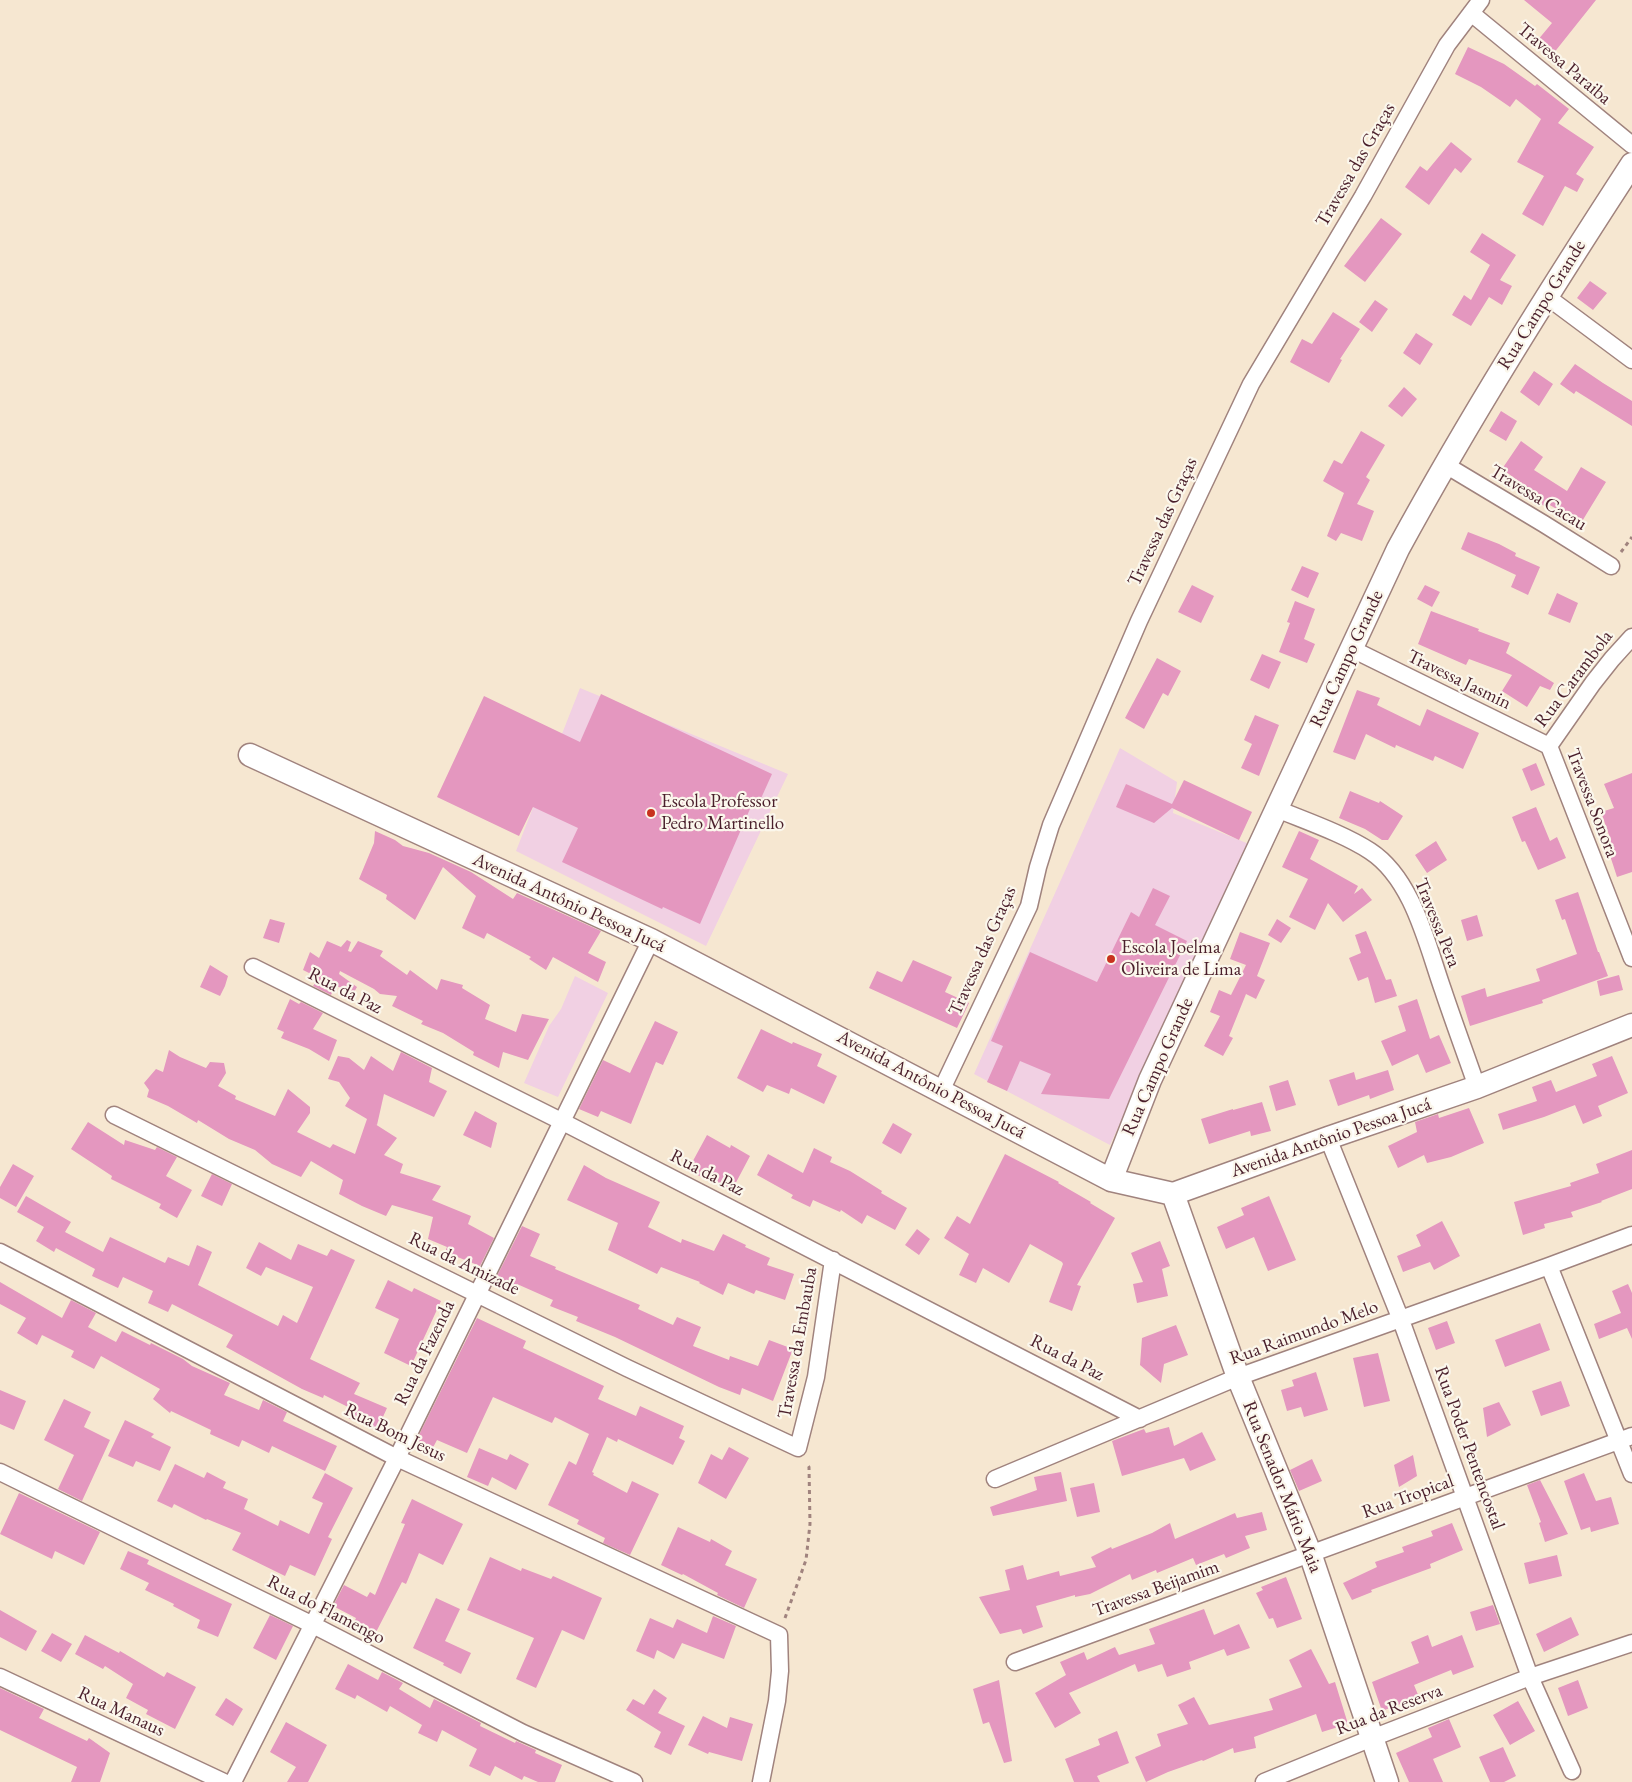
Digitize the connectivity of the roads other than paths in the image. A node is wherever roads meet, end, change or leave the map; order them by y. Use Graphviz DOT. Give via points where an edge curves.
graph roads {
  1 [pos="1476,6"];
  2 [pos="1632,145"];
  3 [pos="1632,164"];
  4 [pos="1546,296"];
  5 [pos="1632,360"];
  6 [pos="1444,464"];
  7 [pos="1611,566"];
  8 [pos="1632,637"];
  9 [pos="1352,649"];
  10 [pos="1549,746"];
  11 [pos="250,755"];
  12 [pos="1277,809"];
  13 [pos="651,940"];
  14 [pos="1632,958"];
  15 [pos="253,967"];
  16 [pos="1632,1025"];
  17 [pos="1477,1087"];
  18 [pos="942,1091"];
  19 [pos="114,1115"];
  20 [pos="563,1122"];
  21 [pos="1328,1138"];
  22 [pos="1111,1180"];
  23 [pos="1173,1194"];
  24 [pos="1632,1234"];
  25 [pos="0,1252"];
  26 [pos="833,1260"];
  27 [pos="1549,1266"];
  28 [pos="477,1292"];
  29 [pos="1401,1320"];
  30 [pos="1238,1377"];
  31 [pos="1140,1418"];
  32 [pos="1626,1438"];
  33 [pos="798,1448"];
  34 [pos="397,1458"];
  35 [pos="0,1472"];
  36 [pos="1632,1474"];
  37 [pos="995,1479"];
  38 [pos="1466,1498"];
  39 [pos="1310,1553"];
  40 [pos="313,1625"];
  41 [pos="1632,1643"];
  42 [pos="1015,1662"];
  43 [pos="0,1677"];
  44 [pos="1530,1677"];
  45 [pos="1372,1738"];
  46 [pos="1572,1771"];
  47 [pos="224,1782"];
  48 [pos="233,1782"];
  49 [pos="634,1782"];
  50 [pos="760,1782"];
  51 [pos="1264,1782"];
  52 [pos="1387,1782"];
  1 -- 2 [label="street, Travessa Paraiba"];
  1 -- 18 [label="street, Travessa das Graças" via="1447,45 1363,196 1251,384 1139,621 1051,825 1029,906"];
  3 -- 4 [label="street, Rua Campo Grande"];
  4 -- 5 [label="street"];
  4 -- 6 [label="street, Rua Campo Grande"];
  6 -- 7 [label="street, Travessa Cacau"];
  6 -- 9 [label="street, Rua Campo Grande" via="1398,549"];
  8 -- 10 [label="street, Rua Carambola" via="1593,683"];
  9 -- 10 [label="street, Travessa Jasmin"];
  9 -- 12 [label="street, Rua Campo Grande"];
  10 -- 14 [label="street, Travessa Sonora"];
  11 -- 13 [label="street, Avenida Antônio Pessoa Jucá"];
  12 -- 17 [label="street, Travessa Pera" via="1371,851 1396,877 1411,903 1427,943"];
  12 -- 22 [label="street, Rua Campo Grande" via="1150,1080"];
  13 -- 18 [label="street, Avenida Antônio Pessoa Jucá"];
  13 -- 20 [label="street, Rua da Fazenda"];
  15 -- 20 [label="street, Rua da Paz"];
  16 -- 17 [label="street, Avenida Antônio Pessoa Jucá"];
  17 -- 21 [label="street, Avenida Antônio Pessoa Jucá"];
  18 -- 22 [label="street, Avenida Antônio Pessoa Jucá"];
  19 -- 28 [label="street, Rua da Amizade"];
  20 -- 26 [label="street, Rua da Paz"];
  20 -- 28 [label="street, Rua da Fazenda"];
  21 -- 23 [label="street, Avenida Antônio Pessoa Jucá"];
  21 -- 29 [label="street, Rua Poder Pentencostal"];
  22 -- 23 [label="street, Avenida Antônio Pessoa Jucá"];
  23 -- 30 [label="street, Rua Senador Mário Maia"];
  24 -- 27 [label="street, Rua Raimundo Melo"];
  25 -- 34 [label="street, Rua Bom Jesus"];
  26 -- 31 [label="street, Rua da Paz"];
  26 -- 33 [label="street, Travessa da Embauba" via="816,1377"];
  27 -- 29 [label="street, Rua Raimundo Melo"];
  27 -- 32 [label="street"];
  28 -- 33 [label="street, Rua da Amizade" via="627,1368"];
  28 -- 34 [label="street, Rua da Fazenda"];
  29 -- 30 [label="street, Rua Raimundo Melo"];
  29 -- 38 [label="street, Rua Poder Pentencostal"];
  30 -- 31 [label="street, Rua Raimundo Melo"];
  30 -- 39 [label="street, Rua Senador Mário Maia"];
  31 -- 37 [label="street, Rua Raimundo Melo"];
  32 -- 36 [label="street"];
  32 -- 38 [label="street, Rua Tropical"];
  34 -- 40 [label="street, Rua da Fazenda"];
  34 -- 50 [label="street, Rua Bom Jesus" via="779,1635 777,1701"];
  35 -- 40 [label="street, Rua do Flamengo"];
  38 -- 39 [label="street, Rua Tropical"];
  38 -- 44 [label="street, Rua Poder Pentencostal"];
  39 -- 42 [label="street, Travessa Beijamim"];
  39 -- 45 [label="street, Rua Senador Mário Maia"];
  40 -- 48 [label="street, Rua da Fazenda"];
  40 -- 49 [label="street, Rua do Flamengo" via="524,1733"];
  41 -- 44 [label="street, Rua da Reserva"];
  43 -- 47 [label="street, Rua Manaus"];
  44 -- 45 [label="street, Rua da Reserva"];
  44 -- 46 [label="street, Rua Poder Pentencostal"];
  45 -- 51 [label="street, Rua da Reserva"];
  45 -- 52 [label="street, Rua Senador Mário Maia"];
}
